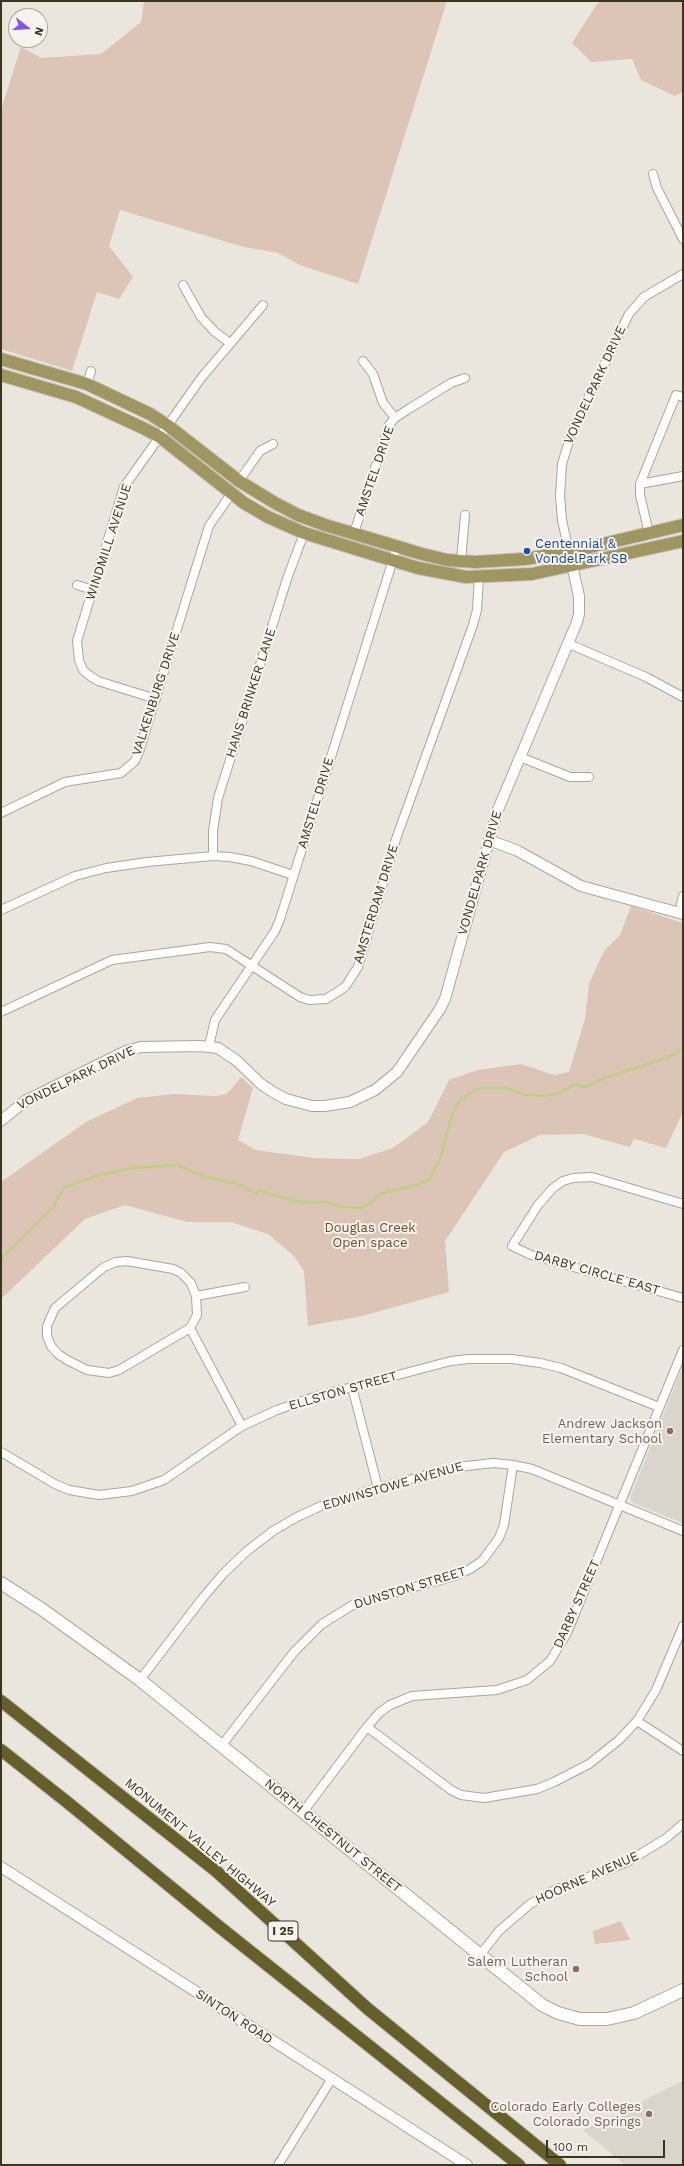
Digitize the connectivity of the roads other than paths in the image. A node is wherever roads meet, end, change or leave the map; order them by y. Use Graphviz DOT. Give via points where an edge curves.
graph roads {
  1 [pos="653,174"];
  2 [pos="683,239"];
  3 [pos="683,274"];
  4 [pos="183,285"];
  5 [pos="263,305"];
  6 [pos="230,343"];
  7 [pos="1,359"];
  8 [pos="363,361"];
  9 [pos="91,370"];
  10 [pos="1,375"];
  11 [pos="465,378"];
  12 [pos="87,384"];
  13 [pos="683,397"];
  14 [pos="395,418"];
  15 [pos="167,425"];
  16 [pos="160,437"];
  17 [pos="273,444"];
  18 [pos="683,476"];
  19 [pos="239,481"];
  20 [pos="640,484"];
  21 [pos="231,494"];
  22 [pos="465,515"];
  23 [pos="683,525"];
  24 [pos="304,533"];
  25 [pos="354,533"];
  26 [pos="649,533"];
  27 [pos="683,541"];
  28 [pos="397,547"];
  29 [pos="569,552"];
  30 [pos="392,560"];
  31 [pos="461,561"];
  32 [pos="573,566"];
  33 [pos="479,577"];
  34 [pos="77,585"];
  35 [pos="93,590"];
  36 [pos="569,644"];
  37 [pos="683,697"];
  38 [pos="156,699"];
  39 [pos="520,757"];
  40 [pos="589,777"];
  41 [pos="1,813"];
  42 [pos="489,840"];
  43 [pos="213,856"];
  44 [pos="293,875"];
  45 [pos="683,896"];
  46 [pos="1,910"];
  47 [pos="681,913"];
  48 [pos="252,966"];
  49 [pos="1,1012"];
  50 [pos="209,1046"];
  51 [pos="1,1120"];
  52 [pos="683,1204"];
  53 [pos="245,1287"];
  54 [pos="196,1296"];
  55 [pos="683,1298"];
  56 [pos="190,1328"];
  57 [pos="683,1350"];
  58 [pos="352,1387"];
  59 [pos="659,1407"];
  60 [pos="242,1426"];
  61 [pos="1,1452"];
  62 [pos="513,1465"];
  63 [pos="378,1488"];
  64 [pos="619,1504"];
  65 [pos="683,1531"];
  66 [pos="1,1583"];
  67 [pos="683,1626"];
  68 [pos="140,1680"];
  69 [pos="1,1701"];
  70 [pos="636,1721"];
  71 [pos="367,1727"];
  72 [pos="222,1745"];
  73 [pos="1,1750"];
  74 [pos="683,1751"];
  75 [pos="303,1812"];
  76 [pos="683,1824"];
  77 [pos="1,1867"];
  78 [pos="480,1956"];
  79 [pos="683,1990"];
  80 [pos="331,2080"];
  81 [pos="278,2165"];
  82 [pos="467,2165"];
  83 [pos="519,2165"];
  84 [pos="560,2165"];
  1 -- 2 [label="street" via="657,188"];
  3 -- 29 [label="street, VONDELPARK DRIVE" via="651,292 629,314 572,431 562,464 560,496"];
  4 -- 6 [label="street" via="205,321"];
  5 -- 6 [label="street, WINDMILL AVENUE"];
  6 -- 15 [label="street, WINDMILL AVENUE"];
  7 -- 12 [label="main road"];
  8 -- 14 [label="street" via="374,374 383,403"];
  9 -- 12 [label="street"];
  10 -- 16 [label="main road" via="76,397 120,415"];
  11 -- 14 [label="street, AMSTEL DRIVE" via="451,383"];
  12 -- 15 [label="main road" via="150,414"];
  13 -- 20 [label="street" via="676,395"];
  14 -- 25 [label="street, AMSTEL DRIVE" via="386,432"];
  15 -- 16 [label="street, WINDMILL AVENUE"];
  15 -- 19 [label="main road"];
  16 -- 21 [label="main road"];
  16 -- 35 [label="street, WINDMILL AVENUE" via="124,486"];
  17 -- 19 [label="street" via="260,451"];
  18 -- 20 [label="street"];
  19 -- 25 [label="main road" via="298,515"];
  20 -- 26 [label="street"];
  21 -- 24 [label="main road" via="268,517"];
  21 -- 38 [label="street, VALKENBURG DRIVE" via="209,526"];
  22 -- 31 [label="street"];
  23 -- 26 [label="main road"];
  24 -- 30 [label="main road"];
  24 -- 43 [label="street, HANS BRINKER LANE" via="218,798"];
  25 -- 28 [label="main road"];
  26 -- 29 [label="main road"];
  27 -- 32 [label="main road"];
  28 -- 30 [label="street, AMSTEL DRIVE"];
  28 -- 31 [label="main road"];
  29 -- 31 [label="main road" via="491,562"];
  29 -- 32 [label="street, VONDELPARK DRIVE"];
  30 -- 33 [label="main road" via="446,574"];
  30 -- 44 [label="street, AMSTEL DRIVE"];
  32 -- 33 [label="main road" via="532,574"];
  32 -- 36 [label="street, VONDELPARK DRIVE" via="579,596 579,614"];
  33 -- 48 [label="street, AMSTERDAM DRIVE" via="477,610 473,625 396,839 358,967 345,987 318,1001 300,997"];
  34 -- 35 [label="street"];
  35 -- 38 [label="street, WINDMILL AVENUE" via="77,641 78,656 83,670 98,681"];
  36 -- 37 [label="street" via="636,672"];
  36 -- 39 [label="street, VONDELPARK DRIVE"];
  38 -- 41 [label="street, VALKENBURG DRIVE" via="139,752 129,767 114,775 65,782"];
  39 -- 40 [label="street" via="570,777"];
  39 -- 42 [label="street, VONDELPARK DRIVE" via="497,812"];
  42 -- 47 [label="street" via="518,851 581,886"];
  42 -- 50 [label="street, VONDELPARK DRIVE" via="445,999 404,1063 387,1082 350,1102 312,1106 286,1100 261,1084 227,1052"];
  43 -- 44 [label="street" via="250,861"];
  43 -- 46 [label="street" via="140,863 87,872"];
  44 -- 48 [label="street, AMSTEL DRIVE" via="275,931"];
  45 -- 47 [label="street"];
  48 -- 49 [label="street, AMSTERDAM DRIVE" via="226,949 218,947 126,956 98,965"];
  48 -- 50 [label="street, AMSTEL DRIVE" via="215,1020"];
  50 -- 51 [label="street, VONDELPARK DRIVE" via="133,1048 20,1103"];
  52 -- 55 [label="street, DARBY CIRCLE EAST" via="592,1177 573,1178 553,1188 538,1205 512,1246 531,1255"];
  53 -- 54 [label="street"];
  54 -- 56 [label="street" via="197,1315"];
  54 -- 56 [label="street" via="187,1277 174,1269 127,1261 116,1262 104,1267 56,1308 47,1326 47,1336 51,1346 67,1360 87,1370 109,1373 119,1370"];
  56 -- 60 [label="street"];
  57 -- 59 [label="street, DARBY STREET"];
  58 -- 59 [label="street, ELLSTON STREET" via="451,1361 512,1359 561,1368"];
  58 -- 60 [label="street, ELLSTON STREET" via="314,1396"];
  58 -- 63 [label="street"];
  59 -- 64 [label="street, DARBY STREET"];
  60 -- 61 [label="street, ELLSTON STREET" via="164,1480 114,1495 68,1490"];
  62 -- 63 [label="street, EDWINSTOWE AVENUE" via="469,1465"];
  62 -- 64 [label="street, EDWINSTOWE AVENUE" via="532,1469"];
  62 -- 72 [label="street, DUNSTON STREET" via="504,1525 499,1538 482,1561 455,1576 356,1603 322,1624 294,1652"];
  63 -- 68 [label="street, EDWINSTOWE AVENUE" via="321,1506 297,1517 247,1551 205,1595"];
  64 -- 65 [label="street, EDWINSTOWE AVENUE"];
  64 -- 71 [label="street, DARBY STREET" via="567,1633 557,1651 540,1671 527,1680 497,1690 401,1699 378,1713"];
  66 -- 68 [label="main road, NORTH CHESTNUT STREET"];
  67 -- 70 [label="street" via="656,1690"];
  68 -- 72 [label="main road, NORTH CHESTNUT STREET"];
  69 -- 84 [label="highway, MONUMENT VALLEY HIGHWAY / I 25" via="216,1871 368,2009"];
  70 -- 71 [label="street" via="604,1753 570,1775 537,1789 484,1798 466,1796 451,1790"];
  70 -- 74 [label="street"];
  71 -- 75 [label="street, DARBY STREET"];
  72 -- 75 [label="main road, NORTH CHESTNUT STREET"];
  73 -- 83 [label="highway, I 25"];
  75 -- 78 [label="main road, NORTH CHESTNUT STREET"];
  76 -- 78 [label="street, HOORNE AVENUE" via="665,1839 626,1862 555,1890 530,1904 499,1931"];
  77 -- 80 [label="street, SINTON ROAD"];
  78 -- 79 [label="main road, NORTH CHESTNUT STREET" via="542,2005 580,2019 620,2018"];
  80 -- 81 [label="street"];
  80 -- 82 [label="street, SINTON ROAD"];
}
